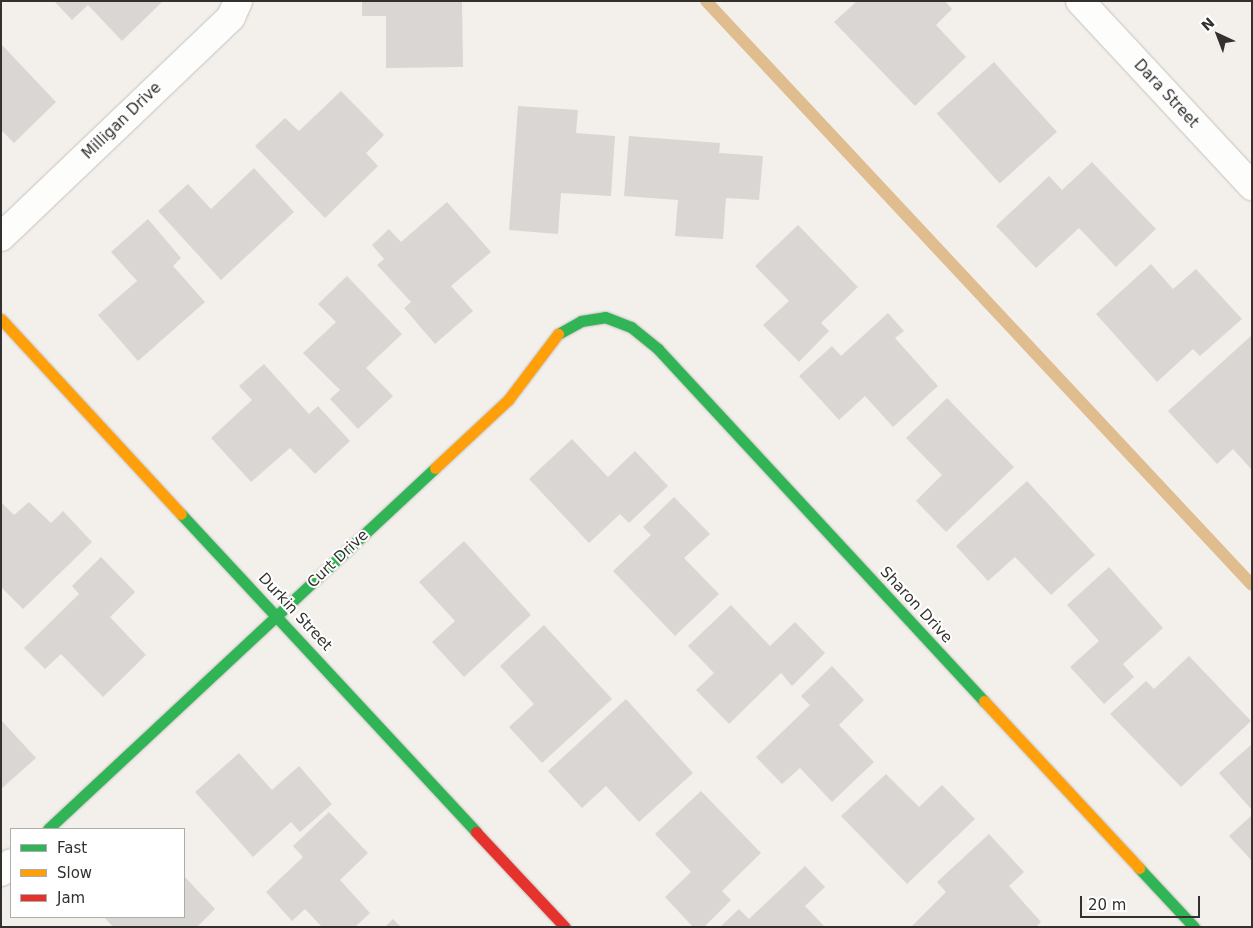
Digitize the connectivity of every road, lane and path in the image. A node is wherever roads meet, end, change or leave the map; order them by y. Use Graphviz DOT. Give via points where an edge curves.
graph roads {
  1 [pos="238,1"];
  2 [pos="1080,1"];
  3 [pos="1252,186"];
  4 [pos="1,237"];
  5 [pos="605,317"];
  6 [pos="1,320"];
  7 [pos="278,616"];
  8 [pos="49,828"];
  9 [pos="565,927"];
  10 [pos="1194,927"];
  1 -- 4 [label="street, Milligan Drive" via="230,17"];
  2 -- 3 [label="street, Dara Street"];
  5 -- 7 [label="street, Curt Drive" via="581,321 559,332 508,400"];
  5 -- 10 [label="street, Sharon Drive" via="630,327 658,349"];
  6 -- 7 [label="street, Durkin Street"];
  7 -- 8 [label="street, Curt Drive"];
  7 -- 9 [label="street, Durkin Street"];
}
